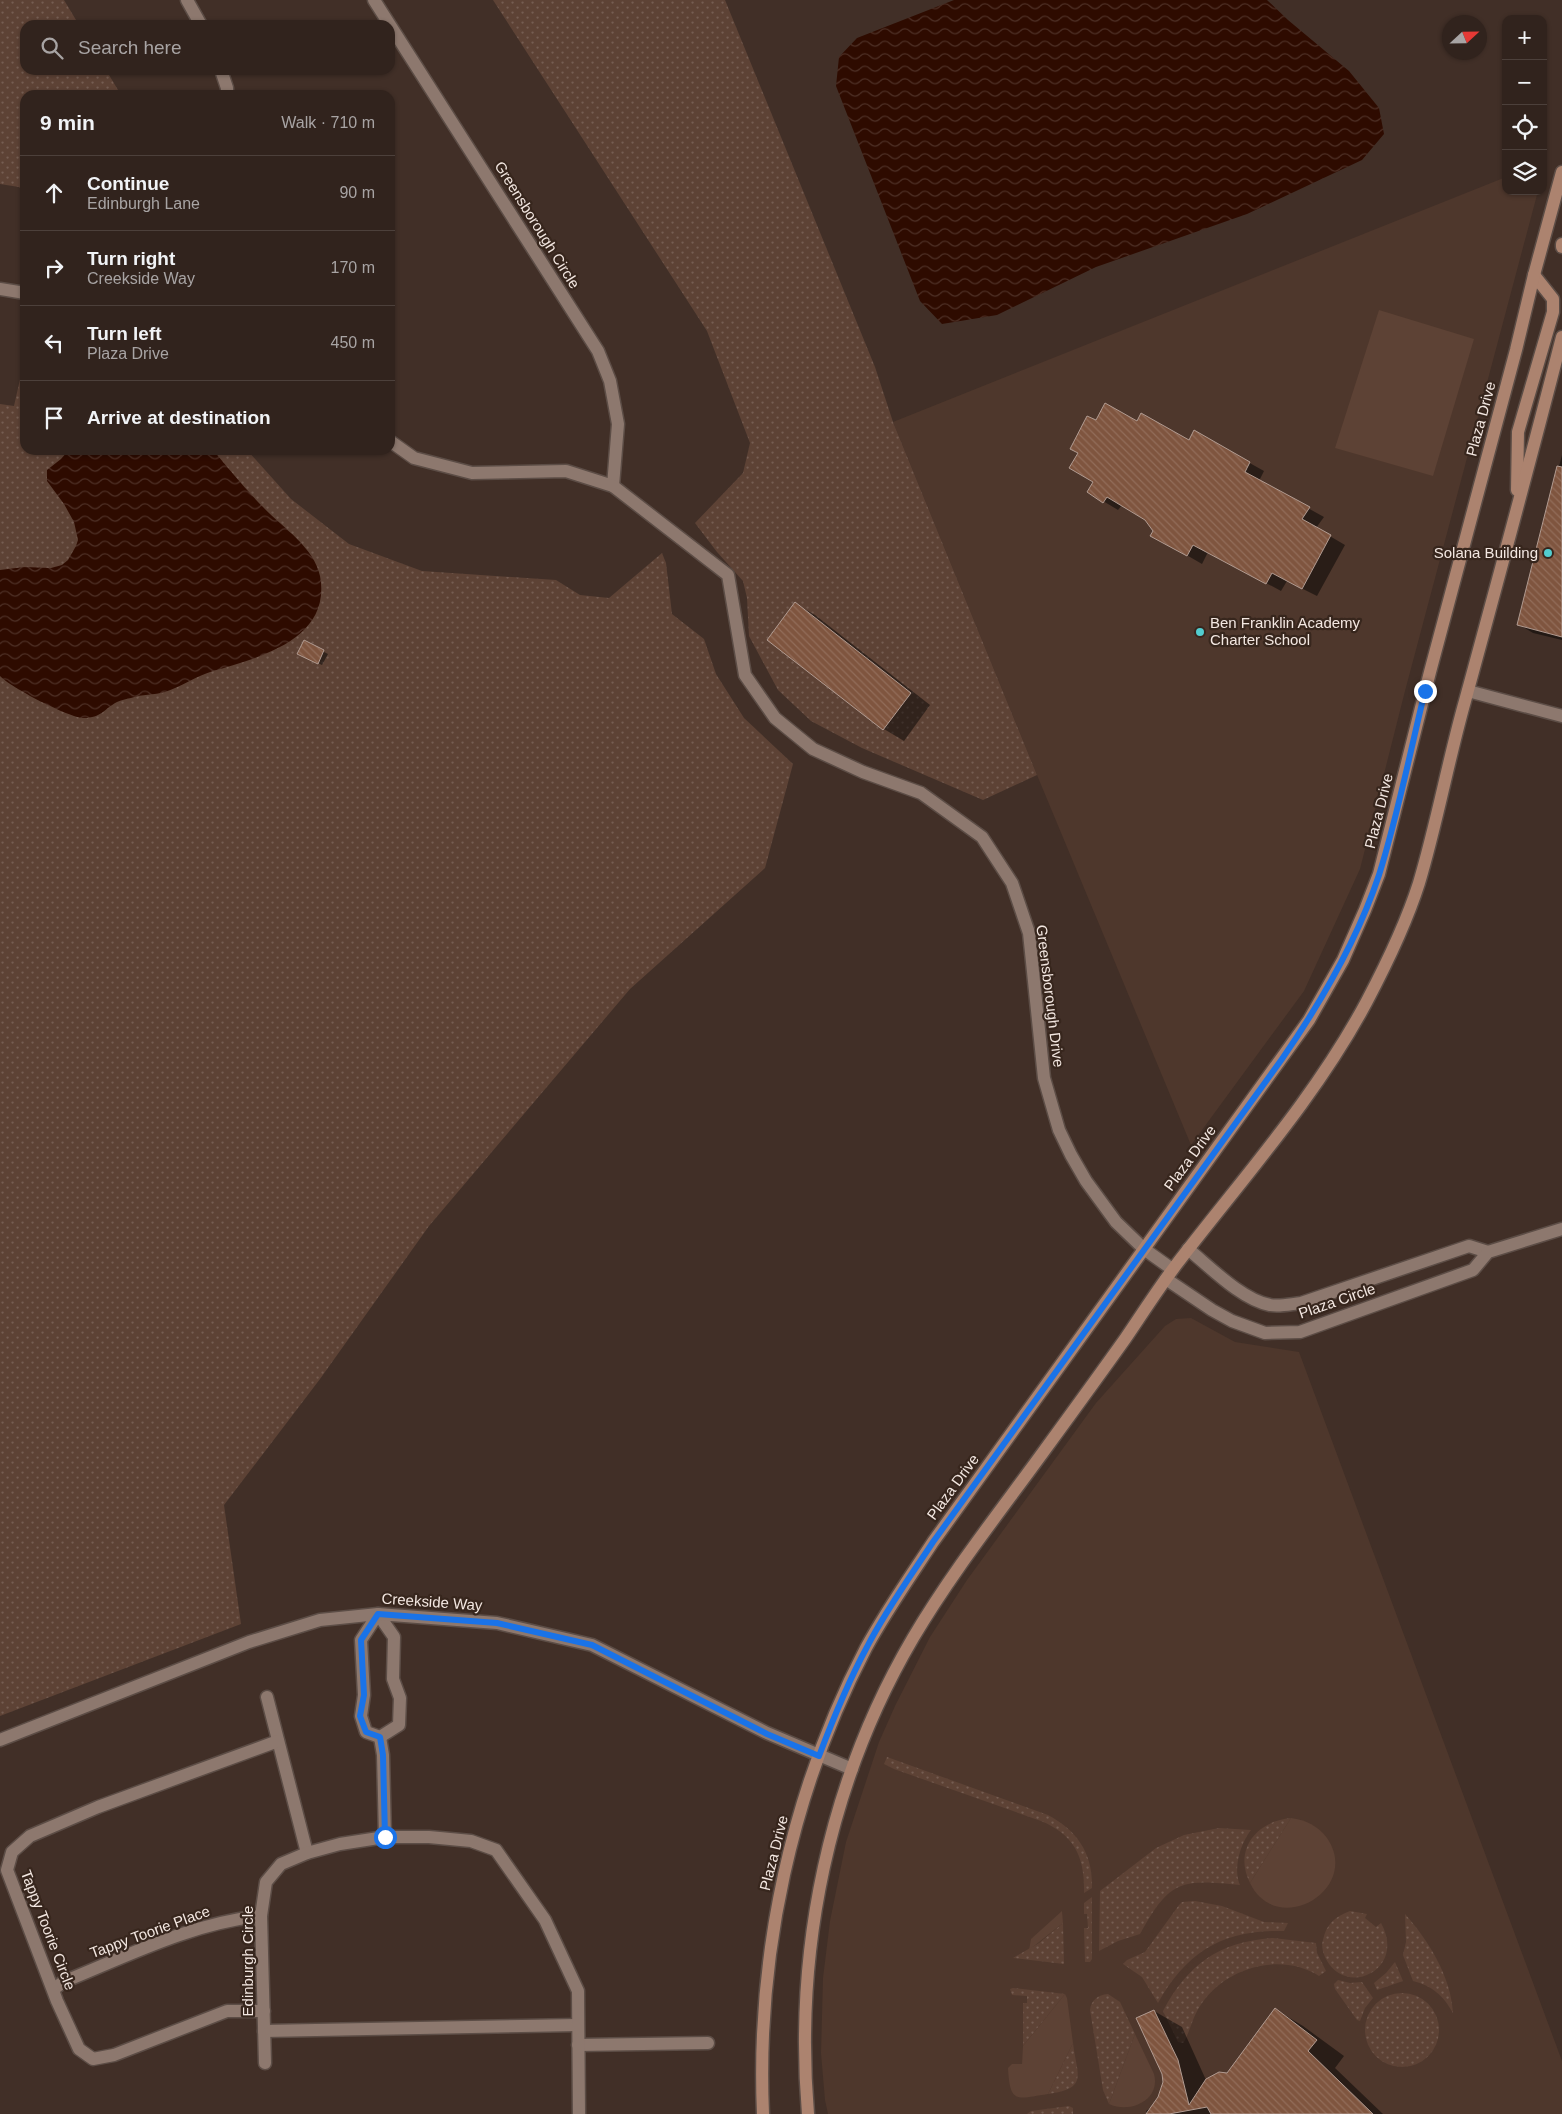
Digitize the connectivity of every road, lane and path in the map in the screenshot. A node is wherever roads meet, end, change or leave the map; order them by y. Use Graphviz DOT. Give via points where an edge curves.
graph roads {
  1 [pos="187,0"];
  2 [pos="374,0"];
  3 [pos="198,20"];
  4 [pos="387,20"];
  5 [pos="395,33"];
  6 [pos="222,75"];
  7 [pos="227,90"];
  8 [pos="1562,172"];
  9 [pos="1534,274"];
  10 [pos="0,289"];
  11 [pos="20,292"];
  12 [pos="1562,337"];
  13 [pos="395,445"];
  14 [pos="613,486"];
  15 [pos="1517,510"];
  16 [pos="1468,691"];
  17 [pos="1562,716"];
  18 [pos="1562,1229"];
  19 [pos="1144,1249"];
  20 [pos="1188,1250"];
  21 [pos="1488,1252"];
  22 [pos="1169,1274"];
  23 [pos="378,1614"];
  24 [pos="267,1697"];
  25 [pos="380,1737"];
  26 [pos="0,1740"];
  27 [pos="278,1741"];
  28 [pos="819,1756"];
  29 [pos="852,1769"];
  30 [pos="385,1837"];
  31 [pos="307,1853"];
  32 [pos="261,1916"];
  33 [pos="54,1989"];
  34 [pos="264,2012"];
  35 [pos="577,2025"];
  36 [pos="264,2031"];
  37 [pos="708,2043"];
  38 [pos="578,2045"];
  39 [pos="266,2063"];
  40 [pos="579,2113"];
  41 [pos="763,2114"];
  42 [pos="808,2114"];
  1 -- 3 [label="street"];
  2 -- 4 [label="street, Greensborough Circle"];
  5 -- 14 [label="street, Greensborough Circle" via="598,351 610,381 618,424"];
  6 -- 7 [label="street"];
  8 -- 9 [label="street, Plaza Drive"];
  9 -- 15 [label="street" via="1553,298 1553,312 1518,432"];
  9 -- 19 [label="street, Plaza Drive" via="1392,826 1365,910 1339,967 1309,1020"];
  10 -- 11 [label="street"];
  12 -- 15 [label="street"];
  13 -- 14 [label="street, Greensborough Drive" via="414,458 472,473 566,471"];
  14 -- 19 [label="street, Greensborough Drive" via="728,575 745,675 775,718 813,749 921,793 982,837 1012,883 1029,933 1044,1078 1059,1130 1101,1203"];
  15 -- 16 [label="street"];
  16 -- 17 [label="street"];
  16 -- 20 [label="street" via="1418,887 1379,978 1357,1020 1316,1082"];
  18 -- 21 [label="street, Plaza Circle"];
  19 -- 22 [label="street, Greensborough Drive"];
  19 -- 28 [label="street, Plaza Drive" via="904,1585 866,1648"];
  20 -- 21 [label="street, Plaza Circle" via="1239,1290 1269,1305 1301,1303 1469,1246"];
  20 -- 22 [label="street"];
  21 -- 22 [label="street, Plaza Circle" via="1473,1270 1300,1332 1265,1332 1232,1321 1212,1310"];
  22 -- 29 [label="street" via="934,1604 883,1695"];
  23 -- 25 [label="street" via="361,1640 364,1695 360,1716 366,1732"];
  23 -- 25 [label="street" via="394,1637 393,1679 400,1698 399,1725"];
  23 -- 26 [label="street, Creekside Way" via="320,1620 248,1642"];
  23 -- 28 [label="street, Creekside Way" via="497,1623 592,1645 767,1734"];
  24 -- 27 [label="street"];
  25 -- 30 [label="street"];
  27 -- 31 [label="street"];
  27 -- 33 [label="street, Tappy Toorie Circle" via="98,1807 30,1836 12,1852 7,1870"];
  28 -- 29 [label="street, Creekside Way"];
  28 -- 41 [label="street, Plaza Drive" via="789,1856 770,1955 762,2033"];
  29 -- 42 [label="street" via="831,1834 814,1916 804,2034"];
  30 -- 31 [label="street, Edinburgh Circle"];
  30 -- 35 [label="street, Edinburgh Circle" via="471,1841 496,1850 545,1920 578,1991"];
  31 -- 32 [label="street, Edinburgh Circle" via="280,1864 266,1882"];
  32 -- 33 [label="street, Tappy Toorie Place" via="221,1922 166,1940 63,1982"];
  32 -- 34 [label="street, Edinburgh Circle"];
  33 -- 34 [label="street, Tappy Toorie Circle" via="79,2049 93,2058 114,2055 227,2011"];
  34 -- 36 [label="street, Edinburgh Circle"];
  35 -- 36 [label="street, Edinburgh Circle"];
  35 -- 38 [label="street, Edinburgh Circle"];
  36 -- 39 [label="street, Edinburgh Circle"];
  37 -- 38 [label="street"];
  38 -- 40 [label="street, Edinburgh Circle"];
}
